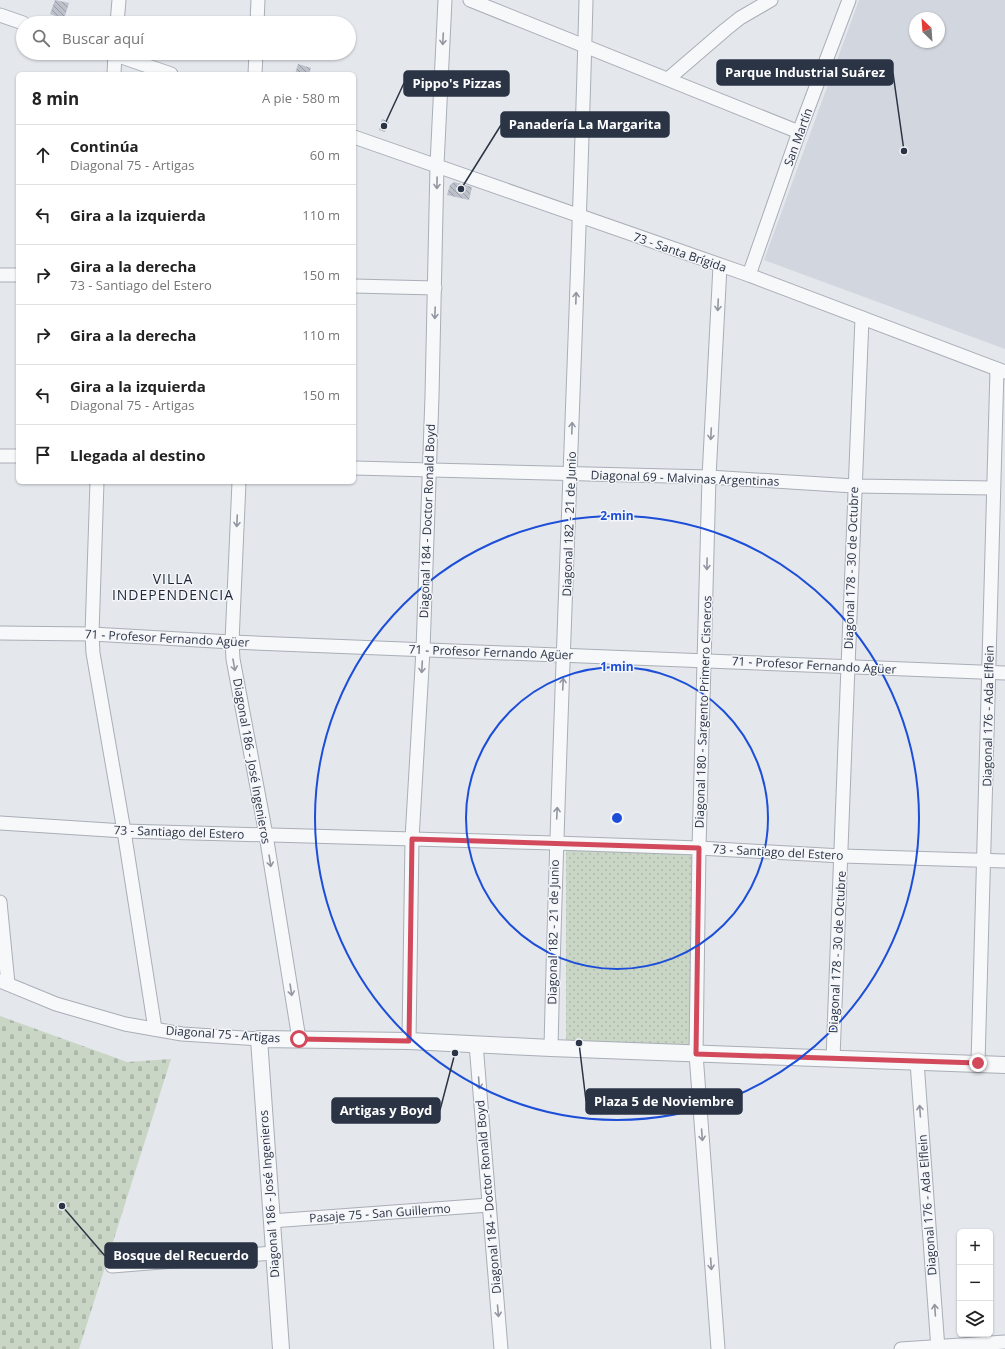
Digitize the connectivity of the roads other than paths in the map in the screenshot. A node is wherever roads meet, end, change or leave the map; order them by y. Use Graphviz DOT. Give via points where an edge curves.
graph roads {
  1 [pos="119,0"];
  2 [pos="258,0"];
  3 [pos="445,0"];
  4 [pos="470,0"];
  5 [pos="586,0"];
  6 [pos="771,0"];
  7 [pos="849,0"];
  8 [pos="0,16"];
  9 [pos="118,16"];
  10 [pos="257,16"];
  11 [pos="16,21"];
  12 [pos="585,46"];
  13 [pos="114,60"];
  14 [pos="131,60"];
  15 [pos="256,60"];
  16 [pos="114,72"];
  17 [pos="165,72"];
  18 [pos="255,72"];
  19 [pos="668,79"];
  20 [pos="799,132"];
  21 [pos="356,138"];
  22 [pos="437,165"];
  23 [pos="579,216"];
  24 [pos="720,266"];
  25 [pos="0,275"];
  26 [pos="16,275"];
  27 [pos="749,275"];
  28 [pos="356,286"];
  29 [pos="435,288"];
  30 [pos="862,318"];
  31 [pos="1001,370"];
  32 [pos="0,456"];
  33 [pos="16,456"];
  34 [pos="356,468"];
  35 [pos="429,471"];
  36 [pos="570,474"];
  37 [pos="709,477"];
  38 [pos="97,484"];
  39 [pos="239,484"];
  40 [pos="854,486"];
  41 [pos="993,488"];
  42 [pos="0,633"];
  43 [pos="92,634"];
  44 [pos="232,642"];
  45 [pos="422,650"];
  46 [pos="564,654"];
  47 [pos="704,660"];
  48 [pos="847,666"];
  49 [pos="989,673"];
  50 [pos="1005,673"];
  51 [pos="0,823"];
  52 [pos="124,831"];
  53 [pos="266,835"];
  54 [pos="412,839"];
  55 [pos="556,843"];
  56 [pos="699,848"];
  57 [pos="842,856"];
  58 [pos="984,860"];
  59 [pos="1005,861"];
  60 [pos="0,902"];
  61 [pos="4,983"];
  62 [pos="154,1029"];
  63 [pos="259,1039"];
  64 [pos="299,1039"];
  65 [pos="409,1041"];
  66 [pos="476,1044"];
  67 [pos="551,1048"];
  68 [pos="696,1054"];
  69 [pos="833,1058"];
  70 [pos="917,1062"];
  71 [pos="978,1063"];
  72 [pos="1005,1065"];
  73 [pos="489,1205"];
  74 [pos="271,1221"];
  75 [pos="273,1253"];
  76 [pos="112,1266"];
  77 [pos="1005,1342"];
  78 [pos="938,1348"];
  79 [pos="280,1349"];
  80 [pos="501,1349"];
  81 [pos="718,1349"];
  82 [pos="901,1349"];
  1 -- 9 [label="street"];
  2 -- 10 [label="street"];
  3 -- 22 [label="street, Diagonal 184 - Doctor Ronald Boyd, one-way"];
  4 -- 12 [label="street"];
  5 -- 12 [label="street, Diagonal 182 - 21 de Junio"];
  6 -- 19 [label="street" via="740,18"];
  7 -- 20 [label="street, San Martín"];
  8 -- 11 [label="street"];
  12 -- 19 [label="street"];
  12 -- 23 [label="street, Diagonal 182 - 21 de Junio"];
  13 -- 16 [label="street"];
  14 -- 17 [label="street"];
  15 -- 18 [label="street"];
  19 -- 20 [label="street"];
  20 -- 27 [label="street, San Martín"];
  21 -- 22 [label="street, 73 - Santa Brígida"];
  22 -- 23 [label="street, 73 - Santa Brígida"];
  22 -- 29 [label="street, Diagonal 184 - Doctor Ronald Boyd, one-way"];
  23 -- 24 [label="street, 73 - Santa Brígida"];
  36 -- 23 [label="street, Diagonal 182 - 21 de Junio, one-way"];
  24 -- 27 [label="street, 73 - Santa Brígida"];
  24 -- 37 [label="street, Diagonal 180 - Sargento Primero Cisneros, one-way"];
  25 -- 26 [label="street"];
  27 -- 30 [label="street, 73 - Santa Brígida"];
  28 -- 29 [label="street"];
  29 -- 35 [label="street, Diagonal 184 - Doctor Ronald Boyd, one-way"];
  30 -- 31 [label="street, 73 - Santa Brígida"];
  30 -- 40 [label="street, Diagonal 178 - 30 de Octubre"];
  31 -- 41 [label="street, Diagonal 176 - Ada Elflein"];
  32 -- 33 [label="street"];
  34 -- 35 [label="street, Diagonal 69 - Malvinas Argentinas"];
  35 -- 36 [label="street, Diagonal 69 - Malvinas Argentinas"];
  35 -- 45 [label="street, Diagonal 184 - Doctor Ronald Boyd"];
  36 -- 37 [label="street, Diagonal 69 - Malvinas Argentinas"];
  36 -- 46 [label="street, Diagonal 182 - 21 de Junio"];
  37 -- 40 [label="street, Diagonal 69 - Malvinas Argentinas"];
  37 -- 47 [label="street, Diagonal 180 - Sargento Primero Cisneros, one-way"];
  38 -- 43 [label="street"];
  39 -- 44 [label="street, Diagonal 186 - José Ingenieros, one-way"];
  40 -- 41 [label="street, Diagonal 69 - Malvinas Argentinas"];
  40 -- 48 [label="street, Diagonal 178 - 30 de Octubre"];
  41 -- 49 [label="street, Diagonal 176 - Ada Elflein"];
  42 -- 43 [label="street, 71 - Profesor Fernando Agüer"];
  43 -- 44 [label="street, 71 - Profesor Fernando Agüer"];
  43 -- 52 [label="street" via="93,653"];
  44 -- 45 [label="street, 71 - Profesor Fernando Agüer"];
  44 -- 53 [label="street, Diagonal 186 - José Ingenieros, one-way"];
  45 -- 46 [label="street, 71 - Profesor Fernando Agüer"];
  45 -- 54 [label="street, Diagonal 184 - Doctor Ronald Boyd, one-way"];
  46 -- 47 [label="street, 71 - Profesor Fernando Agüer"];
  55 -- 46 [label="street, Diagonal 182 - 21 de Junio, one-way"];
  47 -- 48 [label="street, 71 - Profesor Fernando Agüer"];
  47 -- 56 [label="street, Diagonal 180 - Sargento Primero Cisneros"];
  48 -- 49 [label="street, 71 - Profesor Fernando Agüer"];
  48 -- 57 [label="street, Diagonal 178 - 30 de Octubre"];
  49 -- 50 [label="street, 71 - Profesor Fernando Agüer"];
  49 -- 58 [label="street, Diagonal 176 - Ada Elflein"];
  51 -- 52 [label="street, 73 - Santiago del Estero"];
  52 -- 53 [label="street, 73 - Santiago del Estero"];
  52 -- 62 [label="street"];
  53 -- 54 [label="street, 73 - Santiago del Estero"];
  53 -- 64 [label="street, Diagonal 186 - José Ingenieros, one-way"];
  54 -- 55 [label="street, 73 - Santiago del Estero"];
  54 -- 65 [label="street, Diagonal 184 - Doctor Ronald Boyd"];
  55 -- 56 [label="street, 73 - Santiago del Estero"];
  55 -- 67 [label="street, Diagonal 182 - 21 de Junio"];
  56 -- 57 [label="street, 73 - Santiago del Estero"];
  56 -- 68 [label="street, Diagonal 180 - Sargento Primero Cisneros"];
  57 -- 58 [label="street, 73 - Santiago del Estero"];
  57 -- 69 [label="street, Diagonal 178 - 30 de Octubre"];
  58 -- 59 [label="street, 73 - Santiago del Estero"];
  58 -- 71 [label="street, Diagonal 176 - Ada Elflein"];
  60 -- 61 [label="street"];
  61 -- 62 [label="street, Diagonal 75 - Artigas" via="56,1004 125,1024"];
  62 -- 63 [label="street, Diagonal 75 - Artigas" via="182,1034"];
  63 -- 64 [label="street, Diagonal 75 - Artigas"];
  63 -- 74 [label="street, Diagonal 186 - José Ingenieros"];
  64 -- 65 [label="street, Diagonal 75 - Artigas"];
  65 -- 66 [label="street, Diagonal 75 - Artigas"];
  66 -- 67 [label="street, Diagonal 75 - Artigas"];
  66 -- 73 [label="street, Diagonal 184 - Doctor Ronald Boyd, one-way"];
  67 -- 68 [label="street, Diagonal 75 - Artigas"];
  68 -- 69 [label="street, Diagonal 75 - Artigas"];
  68 -- 81 [label="street, Diagonal 180 - Sargento Primero Cisneros, one-way"];
  69 -- 70 [label="street, Diagonal 75 - Artigas"];
  70 -- 71 [label="street, Diagonal 75 - Artigas"];
  78 -- 70 [label="street, Diagonal 176 - Ada Elflein, one-way"];
  71 -- 72 [label="street, Diagonal 75 - Artigas"];
  73 -- 74 [label="street, Pasaje 75 - San Guillermo"];
  73 -- 80 [label="street, Diagonal 184 - Doctor Ronald Boyd, one-way"];
  74 -- 75 [label="street, Diagonal 186 - José Ingenieros"];
  75 -- 76 [label="street"];
  75 -- 79 [label="street, Diagonal 186 - José Ingenieros"];
  77 -- 78 [label="street"];
  78 -- 82 [label="street"];
}
